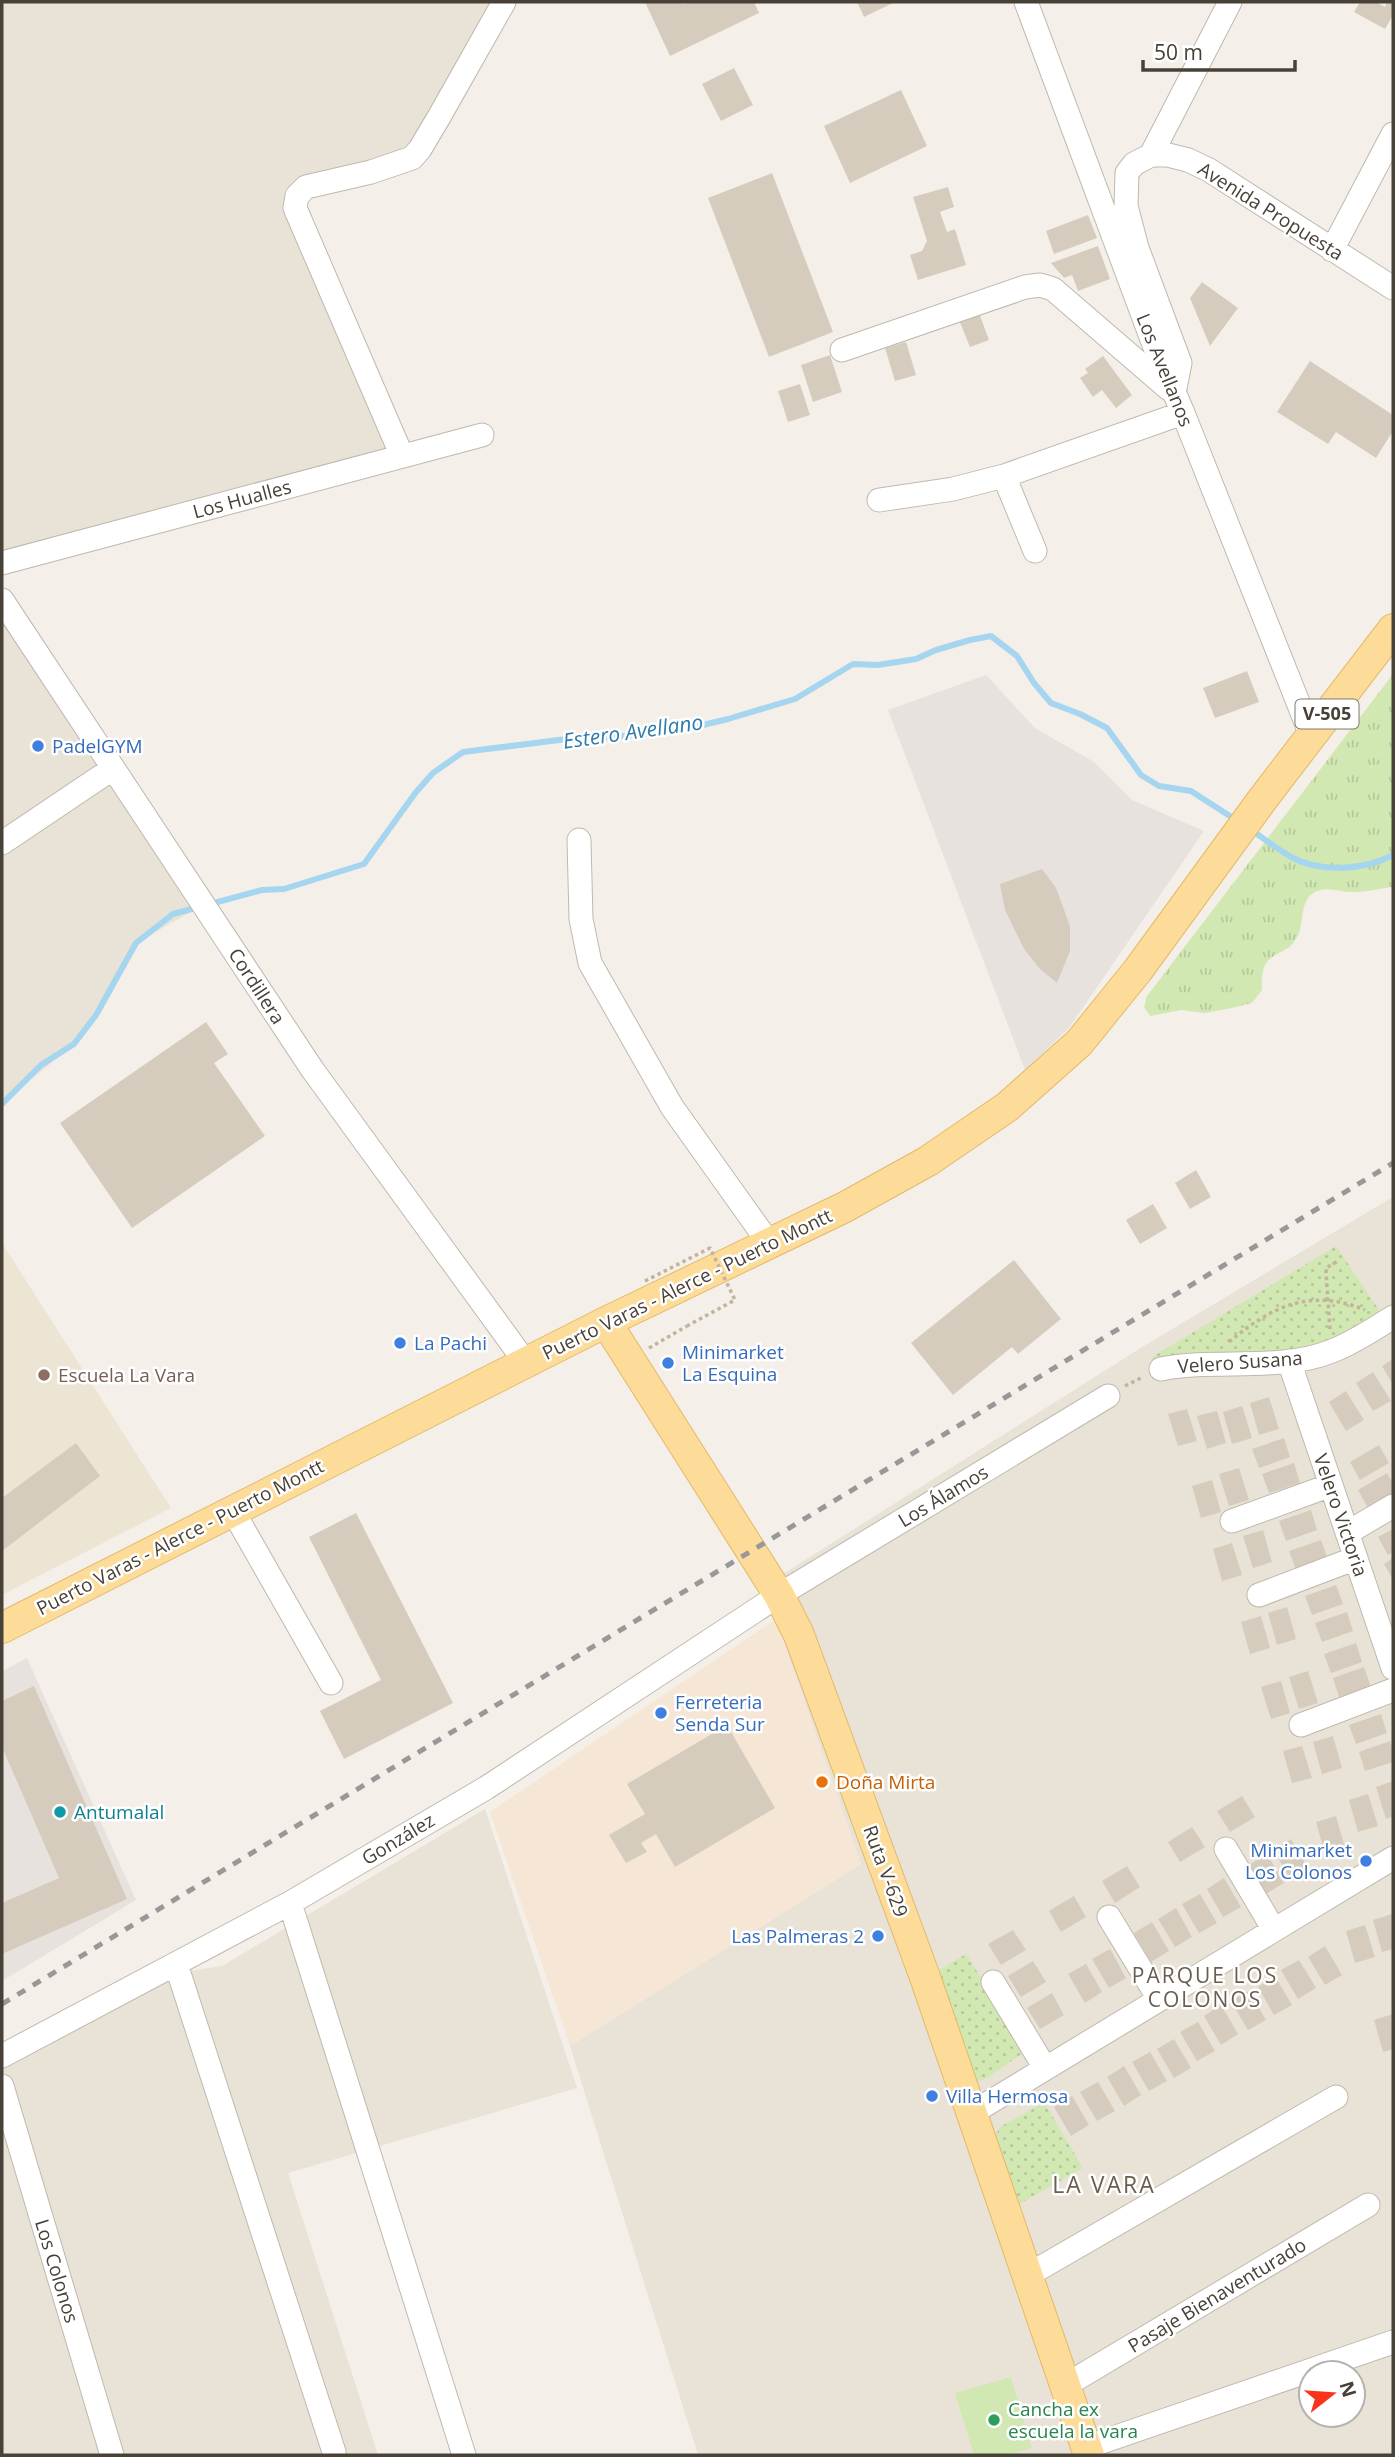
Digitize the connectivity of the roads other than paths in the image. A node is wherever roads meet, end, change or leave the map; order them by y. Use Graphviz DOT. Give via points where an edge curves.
graph roads {
  1 [pos="504,2"];
  2 [pos="1026,2"];
  3 [pos="1230,2"];
  4 [pos="1393,135"];
  5 [pos="1151,155"];
  6 [pos="1332,250"];
  7 [pos="1393,288"];
  8 [pos="842,350"];
  9 [pos="1179,403"];
  10 [pos="482,435"];
  11 [pos="402,456"];
  12 [pos="1004,476"];
  13 [pos="879,500"];
  14 [pos="1035,551"];
  15 [pos="2,563"];
  16 [pos="2,600"];
  17 [pos="1393,629"];
  18 [pos="1311,735"];
  19 [pos="112,769"];
  20 [pos="579,840"];
  21 [pos="2,843"];
  22 [pos="769,1243"];
  23 [pos="1389,1319"];
  24 [pos="606,1322"];
  25 [pos="1289,1361"];
  26 [pos="526,1363"];
  27 [pos="1161,1369"];
  28 [pos="1108,1396"];
  29 [pos="1331,1485"];
  30 [pos="1393,1506"];
  31 [pos="233,1511"];
  32 [pos="1232,1521"];
  33 [pos="1347,1533"];
  34 [pos="1356,1558"];
  35 [pos="779,1595"];
  36 [pos="1259,1595"];
  37 [pos="2,1628"];
  38 [pos="1393,1666"];
  39 [pos="331,1683"];
  40 [pos="1393,1690"];
  41 [pos="1301,1725"];
  42 [pos="1226,1849"];
  43 [pos="1393,1858"];
  44 [pos="290,1903"];
  45 [pos="1109,1917"];
  46 [pos="1274,1930"];
  47 [pos="176,1964"];
  48 [pos="993,1982"];
  49 [pos="1159,1999"];
  50 [pos="2,2056"];
  51 [pos="1045,2068"];
  52 [pos="2,2086"];
  53 [pos="1336,2097"];
  54 [pos="972,2113"];
  55 [pos="1368,2205"];
  56 [pos="1028,2275"];
  57 [pos="1393,2342"];
  58 [pos="1066,2385"];
  59 [pos="1088,2451"];
  60 [pos="334,2452"];
  61 [pos="112,2455"];
  62 [pos="464,2455"];
  1 -- 11 [label="street" via="412,158 306,187 297,196 299,218"];
  2 -- 9 [label="street, Los Avellanos"];
  3 -- 5 [label="street"];
  4 -- 6 [label="street"];
  5 -- 6 [label="street, Avenida Propuesta" via="1188,160 1209,170"];
  5 -- 9 [label="street" via="1134,163 1127,173 1126,206 1180,363"];
  6 -- 7 [label="street, Avenida Propuesta"];
  8 -- 9 [label="street" via="1040,285 1053,289"];
  9 -- 12 [label="street"];
  9 -- 18 [label="street, Los Avellanos"];
  10 -- 11 [label="street, Los Hualles"];
  11 -- 15 [label="street, Los Hualles"];
  12 -- 13 [label="street"];
  12 -- 14 [label="street"];
  16 -- 19 [label="street, Cordillera"];
  17 -- 18 [label="main road, V-505"];
  18 -- 22 [label="main road, Puerto Varas - Alerce - Puerto Montt / V-505" via="1079,1043 1007,1107 928,1161"];
  19 -- 21 [label="street"];
  19 -- 26 [label="street, Cordillera" via="312,1069"];
  20 -- 22 [label="street" via="581,919 590,963 672,1107"];
  22 -- 24 [label="main road, Puerto Varas - Alerce - Puerto Montt"];
  23 -- 25 [label="street, Velero Susana" via="1331,1352"];
  24 -- 26 [label="main road, Puerto Varas - Alerce - Puerto Montt"];
  24 -- 35 [label="main road, Ruta V-629"];
  25 -- 27 [label="street, Velero Susana"];
  25 -- 29 [label="street, Velero Victoria"];
  26 -- 31 [label="main road, Puerto Varas - Alerce - Puerto Montt"];
  28 -- 35 [label="street, Los Álamos"];
  29 -- 32 [label="street"];
  29 -- 33 [label="street, Velero Victoria"];
  30 -- 33 [label="street"];
  31 -- 37 [label="main road, Puerto Varas - Alerce - Puerto Montt"];
  31 -- 39 [label="street"];
  33 -- 34 [label="street, Velero Victoria"];
  34 -- 36 [label="street"];
  34 -- 38 [label="street, Velero Victoria"];
  35 -- 44 [label="street, González" via="486,1788"];
  35 -- 54 [label="main road, Ruta V-629" via="809,1660"];
  40 -- 41 [label="street"];
  42 -- 46 [label="street"];
  43 -- 46 [label="street"];
  44 -- 47 [label="street, González"];
  44 -- 62 [label="street"];
  45 -- 49 [label="street"];
  46 -- 49 [label="street"];
  47 -- 50 [label="street, González"];
  47 -- 60 [label="street"];
  48 -- 51 [label="street"];
  49 -- 51 [label="street"];
  51 -- 54 [label="street"];
  52 -- 61 [label="street, Los Colonos"];
  53 -- 56 [label="street"];
  54 -- 56 [label="main road, Ruta V-629"];
  55 -- 58 [label="street, Pasaje Bienaventurado"];
  56 -- 58 [label="main road, Ruta V-629"];
  57 -- 59 [label="street"];
  58 -- 59 [label="main road, Ruta V-629"];
}
